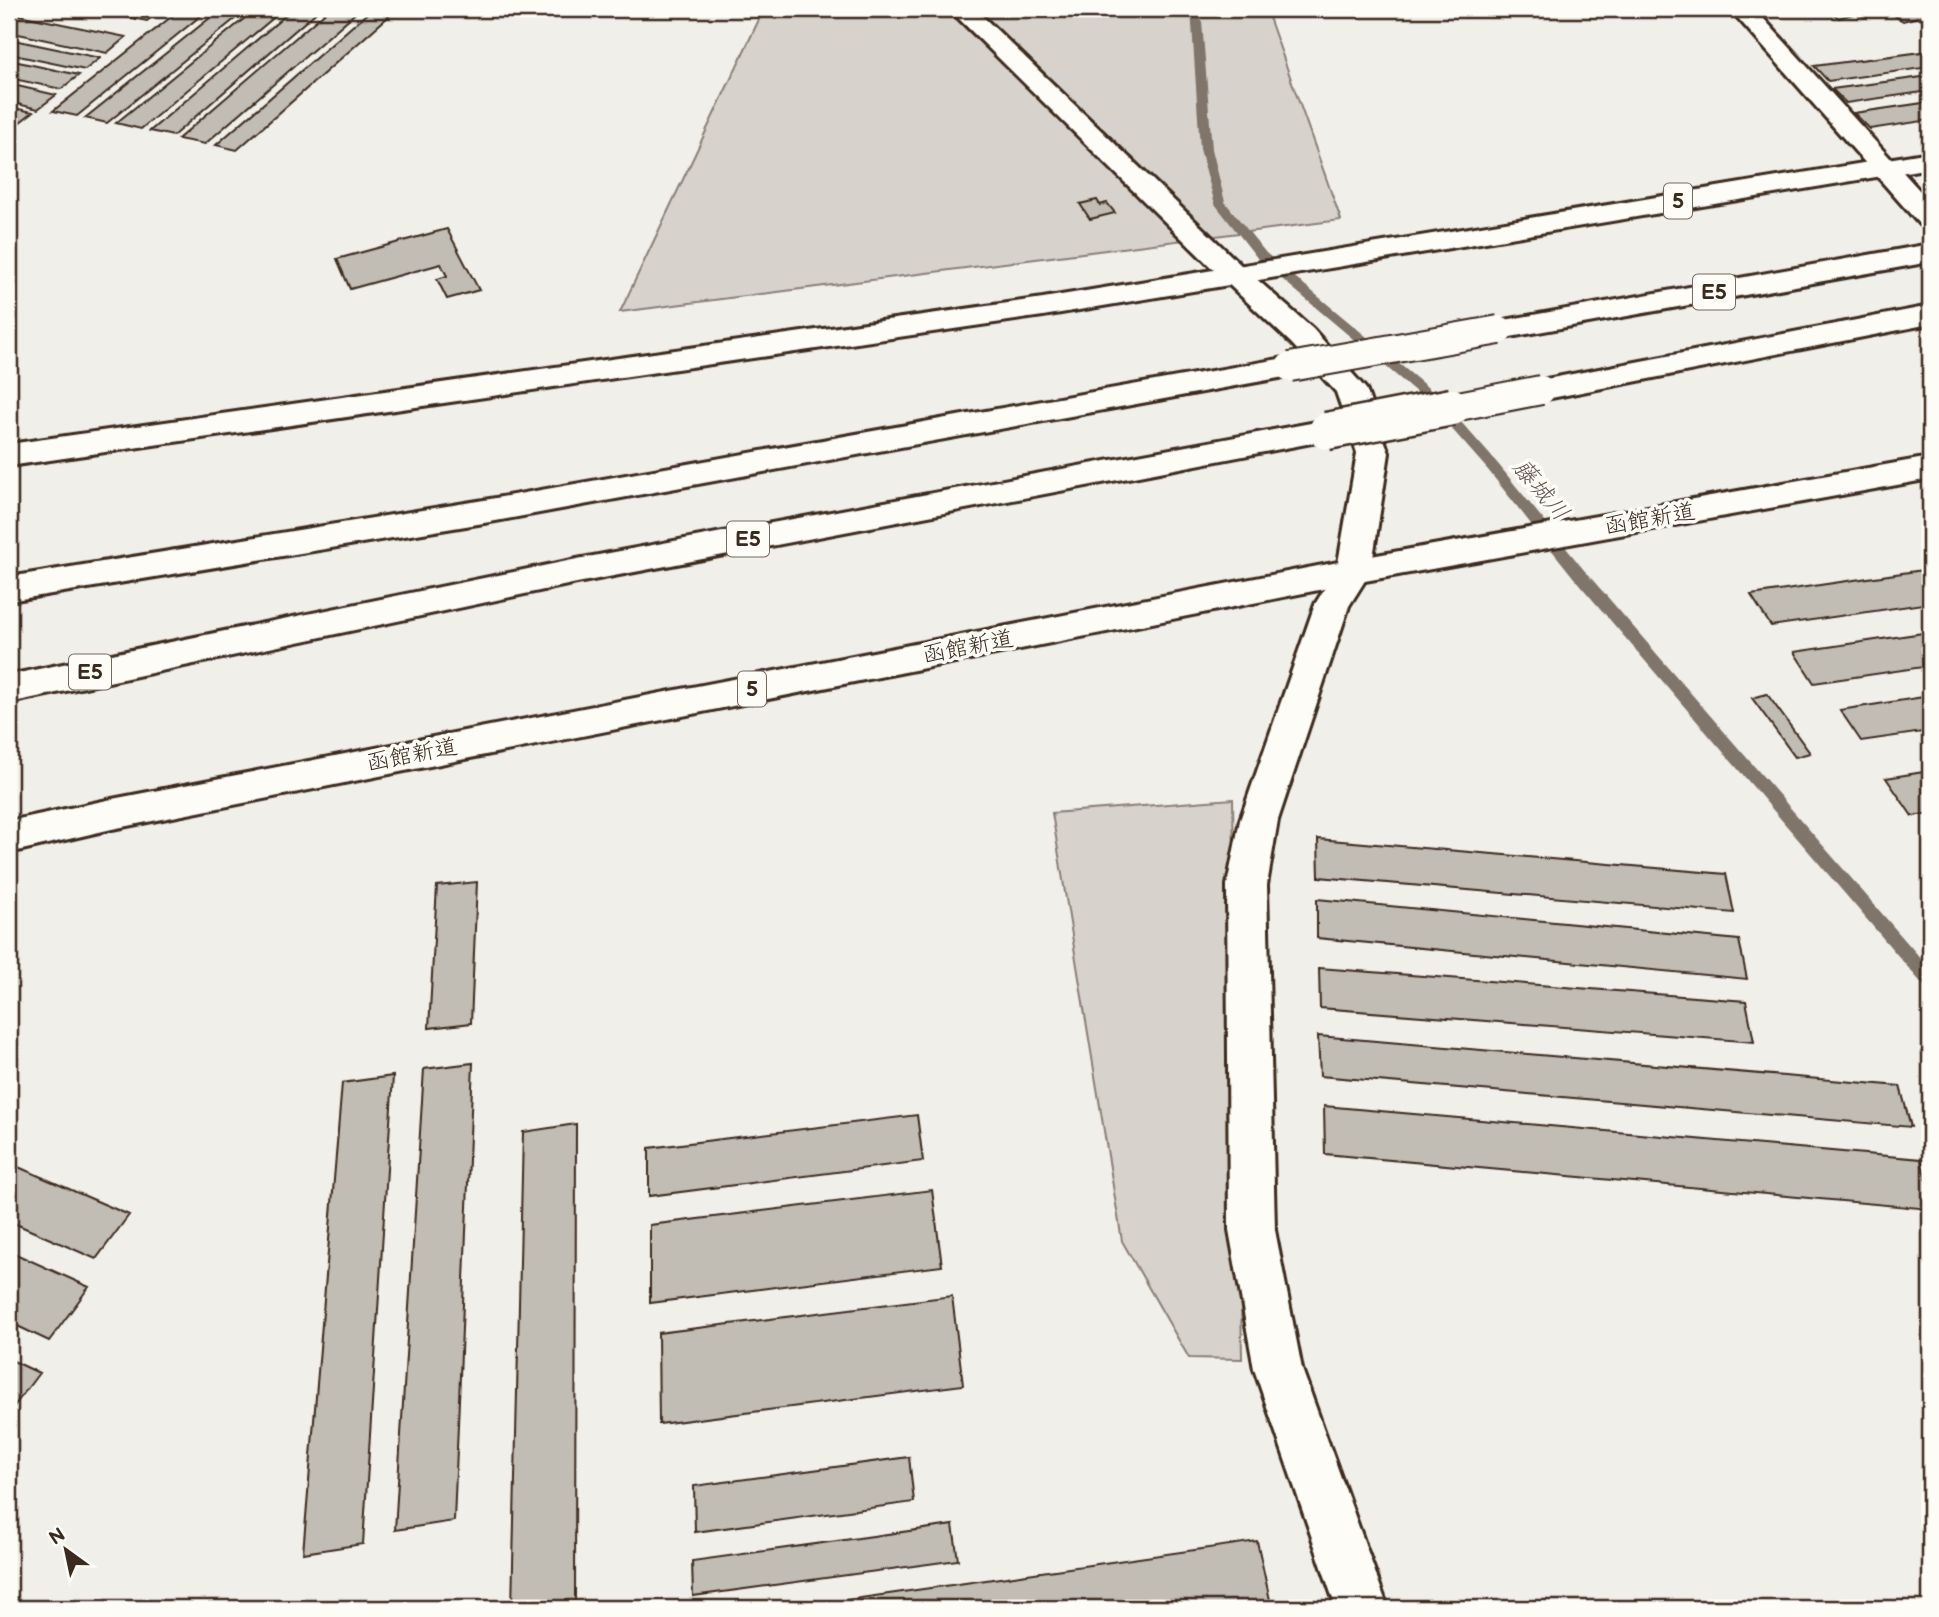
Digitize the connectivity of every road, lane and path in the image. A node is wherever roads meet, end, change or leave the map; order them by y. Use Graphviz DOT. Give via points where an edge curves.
graph roads {
  1 [pos="961,9"];
  2 [pos="1742,9"];
  3 [pos="1930,160"];
  4 [pos="1882,168"];
  5 [pos="1930,219"];
  6 [pos="1930,253"];
  7 [pos="1248,272"];
  8 [pos="1930,314"];
  9 [pos="9,455"];
  10 [pos="1930,468"];
  11 [pos="1354,571"];
  12 [pos="9,589"];
  13 [pos="9,689"];
  14 [pos="9,837"];
  15 [pos="1362,1608"];
  1 -- 7 [label="main road"];
  2 -- 4 [label="main road"];
  3 -- 4 [label="main road, 5"];
  4 -- 5 [label="main road"];
  4 -- 7 [label="main road, 5"];
  6 -- 12 [label="main road, E5, bridge" via="661,480"];
  7 -- 9 [label="main road, 5" via="1043,307"];
  7 -- 11 [label="main road" via="1350,389 1373,453"];
  8 -- 13 [label="main road, E5, bridge" via="577,571"];
  10 -- 11 [label="main road, 函館新道 / 5"];
  11 -- 14 [label="main road, 函館新道 / 5"];
  11 -- 15 [label="main road" via="1332,604 1259,820 1247,885 1252,1230 1278,1369"];
}
